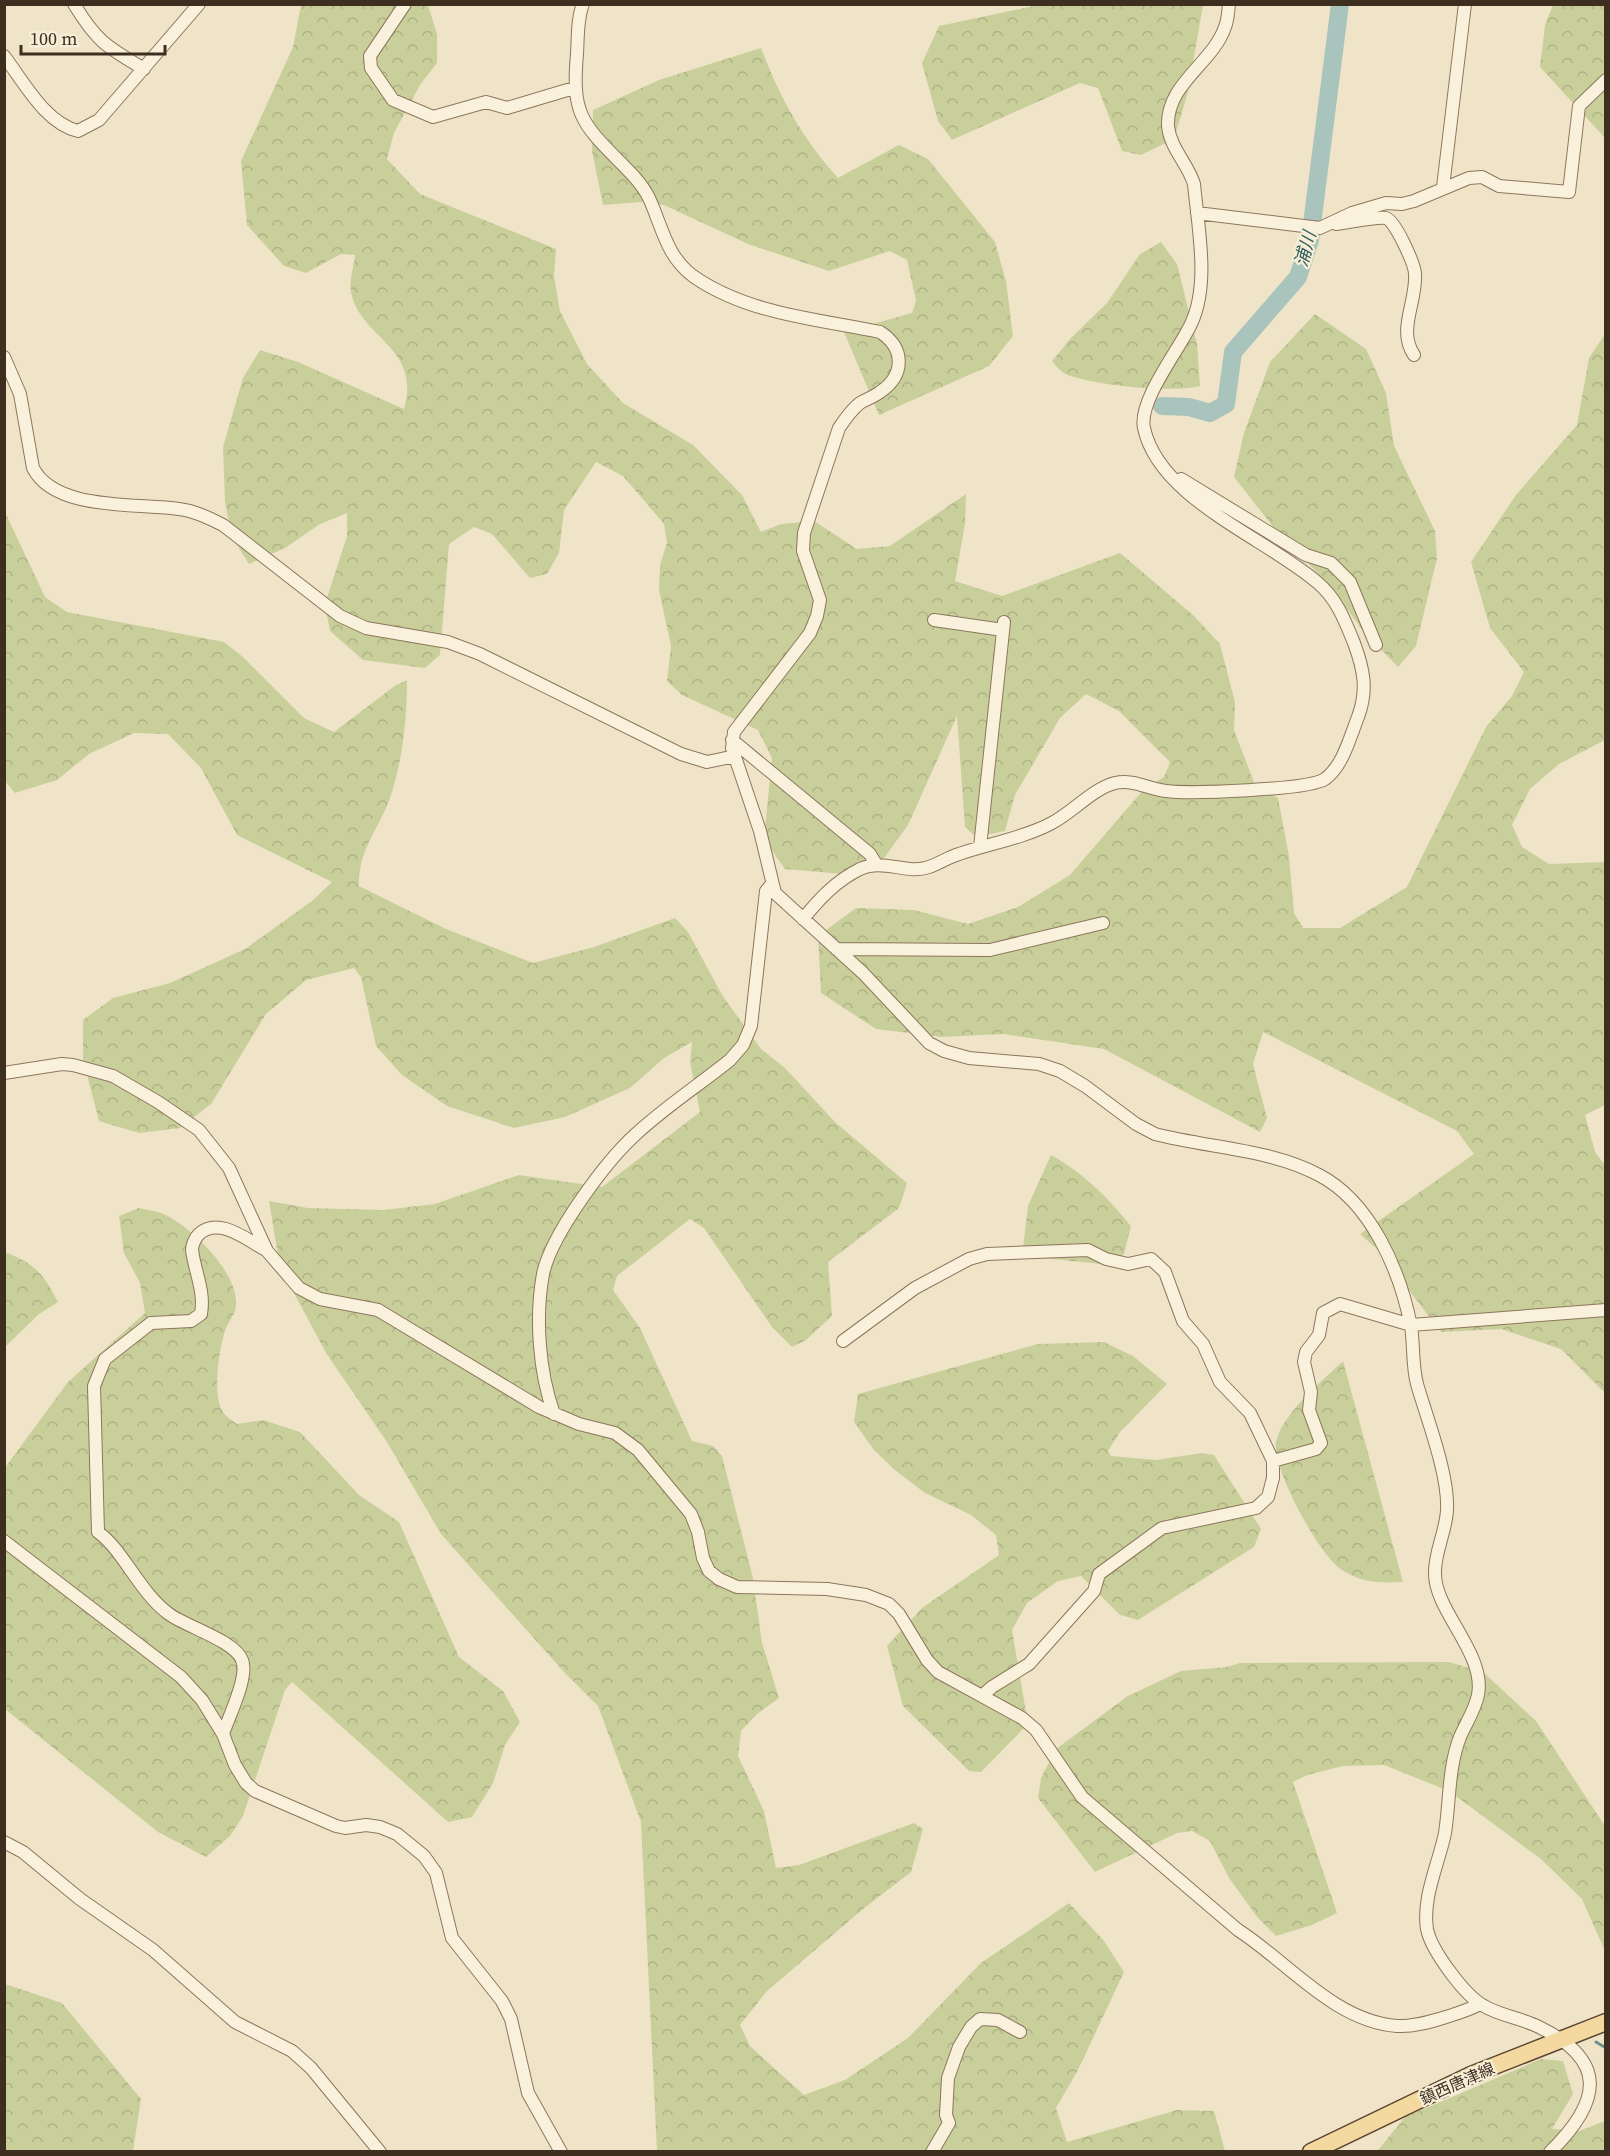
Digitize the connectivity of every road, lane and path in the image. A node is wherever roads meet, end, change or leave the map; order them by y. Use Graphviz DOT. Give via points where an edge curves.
graph roads {
  1 [pos="74,4"];
  2 [pos="200,4"];
  3 [pos="405,4"];
  4 [pos="583,4"];
  5 [pos="1229,4"];
  6 [pos="1465,4"];
  7 [pos="4,56"];
  8 [pos="144,69"];
  9 [pos="1605,80"];
  10 [pos="574,88"];
  11 [pos="1443,187"];
  12 [pos="1197,213"];
  13 [pos="1332,225"];
  14 [pos="1414,355"];
  15 [pos="4,357"];
  16 [pos="1174,479"];
  17 [pos="934,620"];
  18 [pos="1376,645"];
  19 [pos="732,740"];
  20 [pos="735,756"];
  21 [pos="980,847"];
  22 [pos="876,864"];
  23 [pos="771,885"];
  24 [pos="803,919"];
  25 [pos="1102,923"];
  26 [pos="836,949"];
  27 [pos="4,1073"];
  28 [pos="267,1251"];
  29 [pos="1605,1310"];
  30 [pos="1411,1325"];
  31 [pos="843,1341"];
  32 [pos="554,1414"];
  33 [pos="1273,1461"];
  34 [pos="4,1541"];
  35 [pos="983,1695"];
  36 [pos="223,1734"];
  37 [pos="4,1842"];
  38 [pos="1480,2004"];
  39 [pos="1605,2022"];
  40 [pos="1020,2032"];
  41 [pos="1560,2039"];
  42 [pos="380,2151"];
  43 [pos="561,2151"];
  44 [pos="932,2151"];
  45 [pos="1311,2151"];
  46 [pos="1550,2151"];
  1 -- 8 [label="street" via="91,33"];
  2 -- 8 [label="street"];
  3 -- 10 [label="street" via="370,56 371,68 393,100 432,117 486,102 507,108"];
  4 -- 10 [label="street"];
  5 -- 12 [label="street" via="1225,28 1181,87 1169,115 1172,142 1191,174"];
  6 -- 11 [label="street"];
  7 -- 8 [label="street" via="49,115 66,128 78,131 99,120"];
  9 -- 11 [label="street" via="1578,106 1569,192 1499,186 1482,177"];
  10 -- 19 [label="street" via="580,115 591,132 636,177 666,244 694,276 743,303 880,332 899,351 899,366 891,381 855,408 839,428 804,533 803,551 820,600 810,633 734,732"];
  11 -- 13 [label="street" via="1414,201 1386,202 1352,213"];
  12 -- 13 [label="street" via="1320,228"];
  12 -- 16 [label="street" via="1201,282 1198,306 1144,415 1147,437"];
  13 -- 14 [label="street" via="1386,218 1395,223 1416,274 1408,311 1407,345"];
  15 -- 20 [label="street" via="20,394 33,468 56,492 204,515 223,525 355,624 470,650 681,754 707,762"];
  16 -- 18 [label="street" via="1181,479 1306,555 1331,563 1350,582"];
  16 -- 21 [label="street" via="1223,519 1319,583 1342,614 1366,687 1364,702 1336,767 1325,778 1303,786 1168,792 1132,782 1115,783 1048,825"];
  17 -- 21 [label="street" via="1003,626"];
  19 -- 20 [label="street"];
  19 -- 22 [label="street" via="870,854"];
  20 -- 23 [label="street" via="760,831"];
  21 -- 22 [label="street" via="921,868"];
  22 -- 24 [label="street" via="844,878 824,893"];
  23 -- 24 [label="street" via="780,899"];
  23 -- 32 [label="street" via="766,891 751,1026 743,1046 635,1134 579,1203 551,1252 540,1310 545,1387"];
  24 -- 26 [label="street"];
  25 -- 26 [label="street" via="990,950"];
  26 -- 30 [label="street" via="918,1033 944,1051 969,1058 1039,1064 1085,1086 1155,1134 1292,1162 1323,1176 1373,1226"];
  27 -- 28 [label="street" via="73,1065 113,1076 158,1102 199,1130 214,1146 229,1168"];
  28 -- 32 [label="street" via="299,1288 320,1299 378,1310"];
  28 -- 36 [label="street" via="225,1227 207,1228 192,1247 204,1299 201,1314 190,1321 151,1323 105,1359 94,1386 98,1532 157,1605 242,1658 245,1670"];
  29 -- 30 [label="street"];
  30 -- 33 [label="street" via="1340,1304 1323,1313 1319,1335 1305,1352 1304,1362 1311,1392 1309,1410 1321,1443 1316,1449"];
  30 -- 38 [label="street" via="1415,1376 1444,1482 1447,1510 1435,1574 1438,1589 1478,1674 1479,1692 1452,1767 1445,1833 1432,1880 1427,1927 1439,1955"];
  31 -- 33 [label="street" via="915,1288 969,1259 987,1254 1088,1250 1128,1264 1152,1259 1165,1272 1184,1321 1203,1344 1220,1382 1250,1413"];
  32 -- 35 [label="street" via="615,1434 638,1450 691,1514 703,1558 719,1580 736,1587 827,1589 866,1595 888,1604 938,1672"];
  33 -- 35 [label="street" via="1274,1478 1268,1497 1256,1508 1162,1528 1099,1574 1094,1591 1029,1664"];
  34 -- 36 [label="street" via="181,1677 202,1700"];
  35 -- 38 [label="street" via="1036,1730 1082,1797 1238,1930 1338,2005 1358,2016 1398,2026 1424,2024"];
  36 -- 43 [label="street" via="235,1765 255,1791 336,1826 366,1825 388,1831 424,1856 436,1873 452,1938 502,2001 511,2019 528,2093"];
  37 -- 42 [label="street" via="23,1852 80,1899 153,1950 234,2022 292,2051 311,2068"];
  38 -- 41 [label="street"];
  39 -- 41 [label="main road, 鎮西唐津線"];
  40 -- 44 [label="street" via="998,2020 980,2019 971,2027 948,2078 949,2123"];
  41 -- 45 [label="main road, 鎮西唐津線" via="1471,2075"];
  41 -- 46 [label="street" via="1583,2058 1590,2070 1591,2085 1585,2106 1565,2137"];
}
